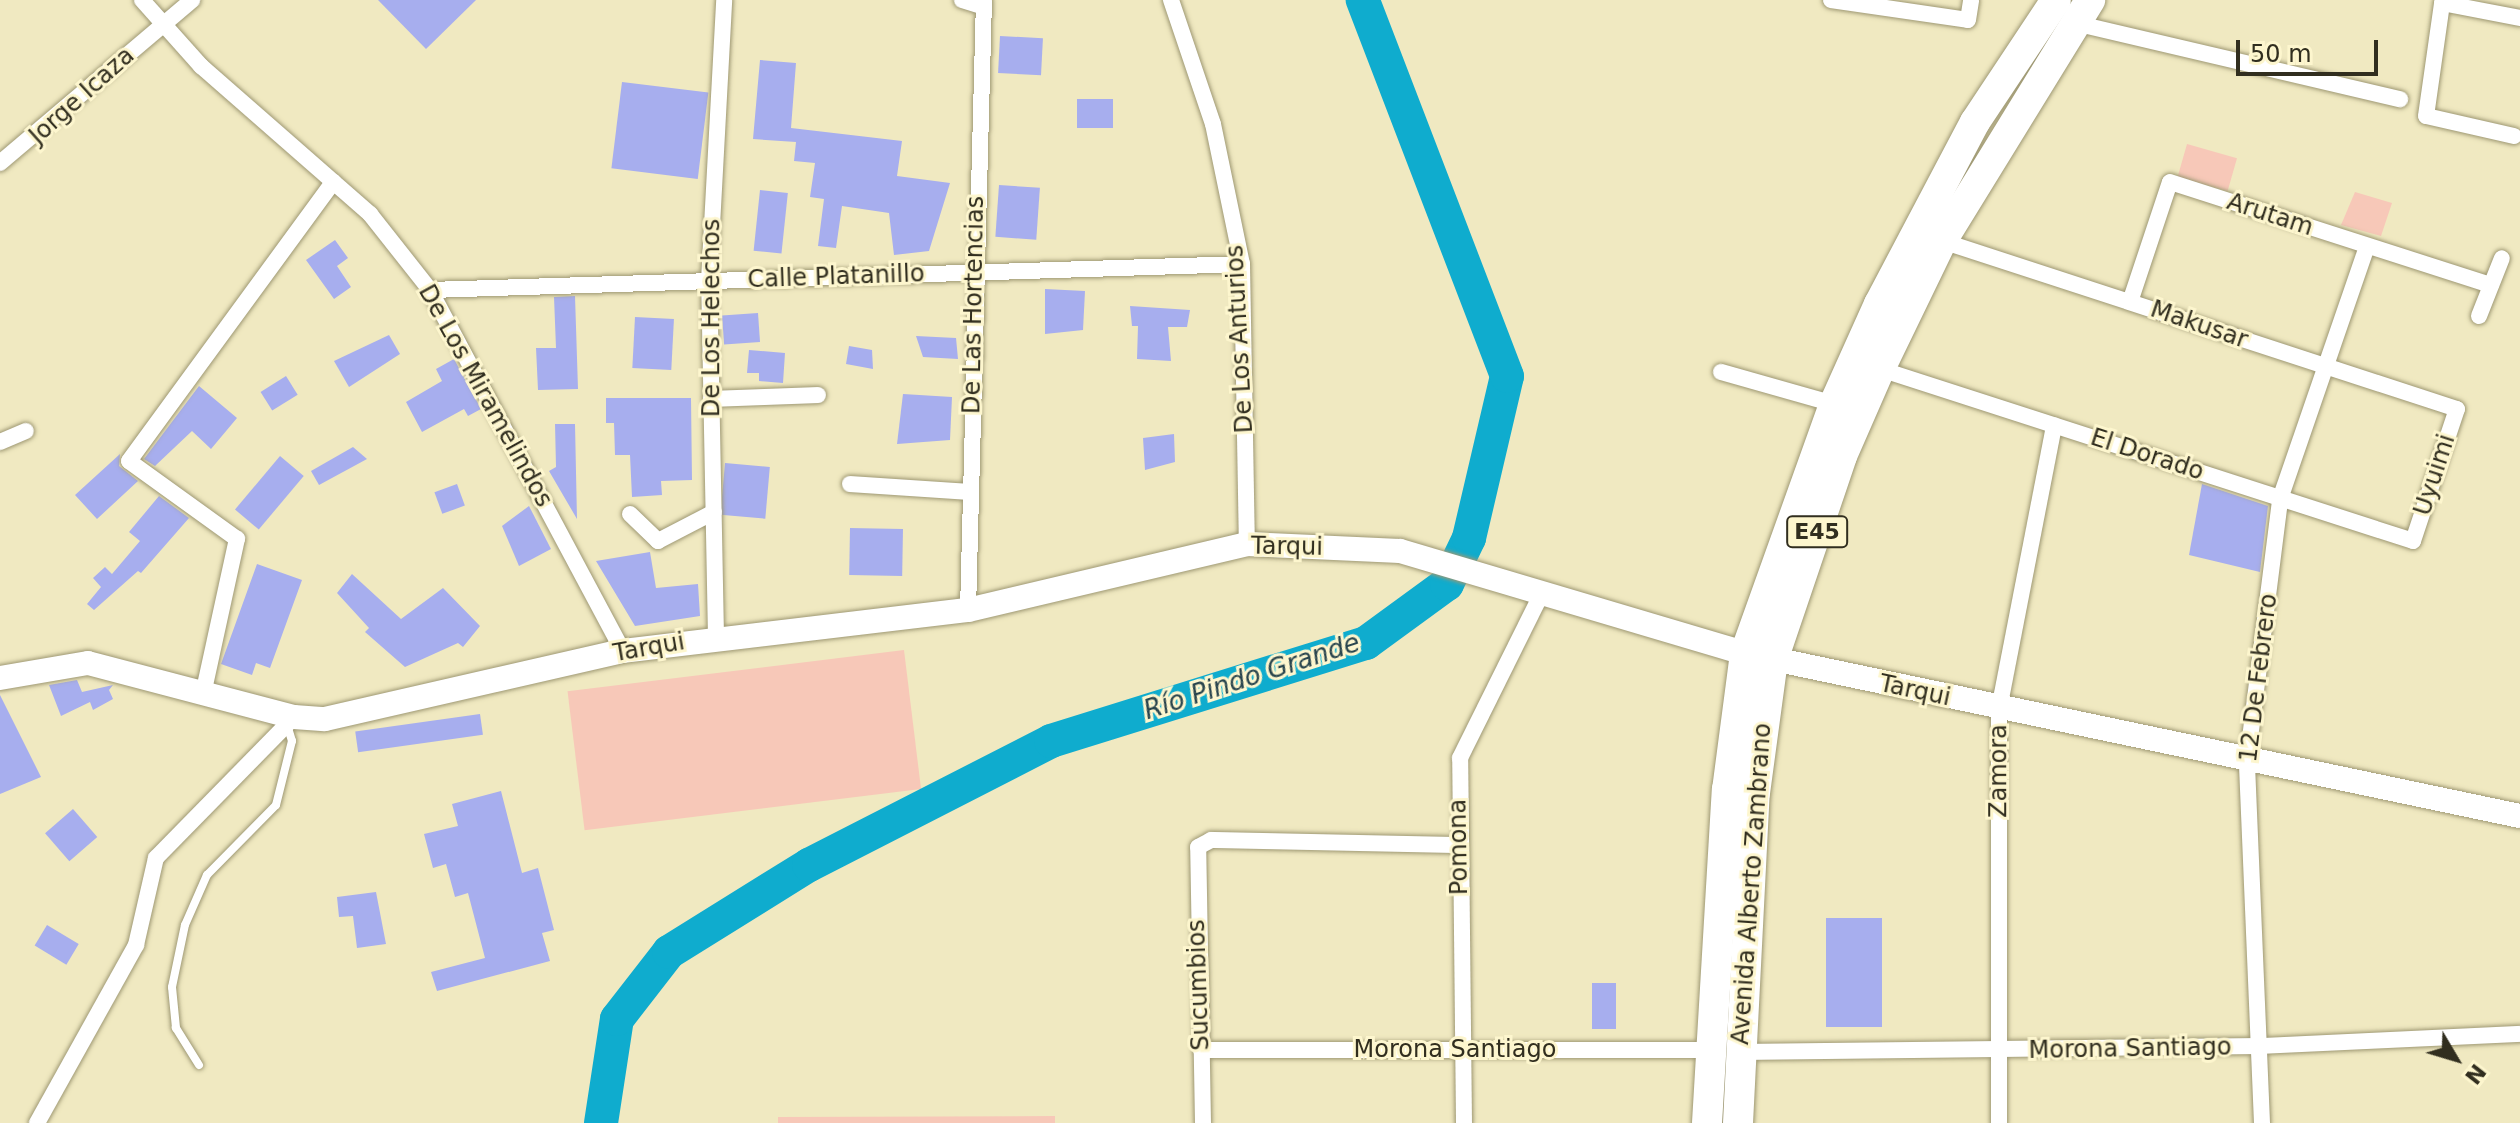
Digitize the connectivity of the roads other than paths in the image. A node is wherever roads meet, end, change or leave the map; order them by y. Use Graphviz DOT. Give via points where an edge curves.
graph roads {
  1 [pos="142,0"];
  2 [pos="192,0"];
  3 [pos="724,0"];
  4 [pos="962,0"];
  5 [pos="1171,0"];
  6 [pos="1831,0"];
  7 [pos="1971,0"];
  8 [pos="983,3"];
  9 [pos="2074,8"];
  10 [pos="2520,18"];
  11 [pos="165,22"];
  12 [pos="2400,99"];
  13 [pos="2514,136"];
  14 [pos="0,163"];
  15 [pos="0,171"];
  16 [pos="333,182"];
  17 [pos="1942,241"];
  18 [pos="2367,247"];
  19 [pos="2502,258"];
  20 [pos="1242,264"];
  21 [pos="974,272"];
  22 [pos="709,281"];
  23 [pos="2491,285"];
  24 [pos="430,290"];
  25 [pos="2130,302"];
  26 [pos="2479,316"];
  27 [pos="2321,367"];
  28 [pos="1880,369"];
  29 [pos="1721,372"];
  30 [pos="818,395"];
  31 [pos="711,399"];
  32 [pos="1834,404"];
  33 [pos="2457,409"];
  34 [pos="2054,425"];
  35 [pos="26,431"];
  36 [pos="0,442"];
  37 [pos="850,484"];
  38 [pos="970,492"];
  39 [pos="2280,499"];
  40 [pos="714,512"];
  41 [pos="630,514"];
  42 [pos="2413,541"];
  43 [pos="1247,544"];
  44 [pos="1543,591"];
  45 [pos="968,610"];
  46 [pos="716,637"];
  47 [pos="623,651"];
  48 [pos="1759,657"];
  49 [pos="0,678"];
  50 [pos="204,690"];
  51 [pos="1999,709"];
  52 [pos="291,721"];
  53 [pos="2247,762"];
  54 [pos="2520,816"];
  55 [pos="1459,845"];
  56 [pos="2520,1034"];
  57 [pos="2261,1046"];
  58 [pos="1201,1050"];
  59 [pos="1462,1050"];
  60 [pos="1709,1050"];
  61 [pos="2001,1051"];
  62 [pos="1739,1052"];
  63 [pos="199,1065"];
  64 [pos="37,1123"];
  65 [pos="1203,1123"];
  66 [pos="1464,1123"];
  67 [pos="1707,1123"];
  68 [pos="1738,1123"];
  69 [pos="1999,1123"];
  70 [pos="2262,1123"];
  1 -- 11 [label="street, De Los Miramelindos"];
  2 -- 11 [label="street"];
  3 -- 22 [label="street, De Los Helechos"];
  4 -- 8 [label="street"];
  5 -- 20 [label="street, De Los Anturios" via="1213,124"];
  6 -- 7 [label="street" via="1968,20"];
  8 -- 21 [label="street, De Las Hortencias"];
  9 -- 12 [label="street"];
  9 -- 17 [label="highway, Avenida Alberto Zambrano / E45"];
  9 -- 32 [label="highway, Avenida Alberto Zambrano / E45" via="1939,186"];
  10 -- 13 [label="street" via="2442,3 2426,116"];
  11 -- 14 [label="street"];
  11 -- 15 [label="street, Jorge Icaza"];
  11 -- 16 [label="street, De Los Miramelindos" via="201,66"];
  16 -- 24 [label="street, De Los Miramelindos" via="370,214"];
  16 -- 50 [label="street" via="129,461 237,539"];
  17 -- 25 [label="street, Makusar"];
  17 -- 28 [label="highway, Avenida Alberto Zambrano / E45"];
  18 -- 23 [label="street, Arutam"];
  18 -- 25 [label="street, Arutam" via="2170,182"];
  18 -- 27 [label="street, 12 De Febrero"];
  19 -- 23 [label="street"];
  20 -- 21 [label="street, Calle Platanillo"];
  20 -- 43 [label="street, De Los Anturios"];
  21 -- 22 [label="street, Calle Platanillo"];
  21 -- 38 [label="street, De Las Hortencias"];
  22 -- 24 [label="street, Calle Platanillo"];
  22 -- 31 [label="street, De Los Helechos"];
  23 -- 26 [label="street"];
  24 -- 47 [label="street, De Los Miramelindos"];
  25 -- 27 [label="street, Makusar"];
  27 -- 33 [label="street, Makusar"];
  27 -- 39 [label="street, 12 De Febrero"];
  28 -- 34 [label="street, El Dorado"];
  28 -- 48 [label="highway, Avenida Alberto Zambrano / E45"];
  29 -- 32 [label="street"];
  30 -- 31 [label="street"];
  31 -- 40 [label="street, De Los Helechos"];
  32 -- 48 [label="highway, Avenida Alberto Zambrano / E45"];
  33 -- 42 [label="street, Uyuimi"];
  34 -- 39 [label="street, El Dorado"];
  34 -- 51 [label="street, Zamora"];
  35 -- 36 [label="street"];
  37 -- 38 [label="street"];
  38 -- 45 [label="street, De Las Hortencias"];
  39 -- 42 [label="street, El Dorado"];
  39 -- 53 [label="street, 12 De Febrero"];
  40 -- 41 [label="street" via="658,541"];
  40 -- 46 [label="street, De Los Helechos"];
  43 -- 44 [label="street, Tarqui" via="1400,551"];
  43 -- 45 [label="street, Tarqui"];
  44 -- 48 [label="street, Tarqui"];
  44 -- 55 [label="street, Pomona" via="1460,758"];
  45 -- 46 [label="street, Tarqui"];
  46 -- 47 [label="street, Tarqui"];
  47 -- 52 [label="street, Tarqui" via="325,719"];
  48 -- 51 [label="street, Tarqui"];
  48 -- 60 [label="highway, Avenida Alberto Zambrano / E45" via="1727,790"];
  48 -- 62 [label="highway, Avenida Alberto Zambrano / E45"];
  49 -- 50 [label="street, Tarqui" via="88,663"];
  50 -- 52 [label="street, Tarqui"];
  51 -- 53 [label="street, Tarqui"];
  51 -- 61 [label="street, Zamora"];
  52 -- 63 [label="lane" via="292,741 276,805 207,875 185,925 172,987 176,1028"];
  52 -- 64 [label="street" via="156,858 136,945"];
  53 -- 54 [label="street, Tarqui"];
  53 -- 57 [label="street, 12 De Febrero"];
  55 -- 58 [label="street, Sucumbios" via="1211,840 1198,847"];
  55 -- 59 [label="street, Pomona"];
  56 -- 57 [label="street, Morona Santiago"];
  57 -- 61 [label="street, Morona Santiago"];
  57 -- 70 [label="street, 12 De Febrero"];
  58 -- 59 [label="street, Morona Santiago"];
  58 -- 65 [label="street, Sucumbios"];
  59 -- 60 [label="street, Morona Santiago"];
  59 -- 66 [label="street, Pomona"];
  60 -- 67 [label="highway, Avenida Alberto Zambrano / E45"];
  61 -- 62 [label="street, Morona Santiago"];
  61 -- 69 [label="street, Zamora"];
  62 -- 68 [label="highway, Avenida Alberto Zambrano / E45"];
}
